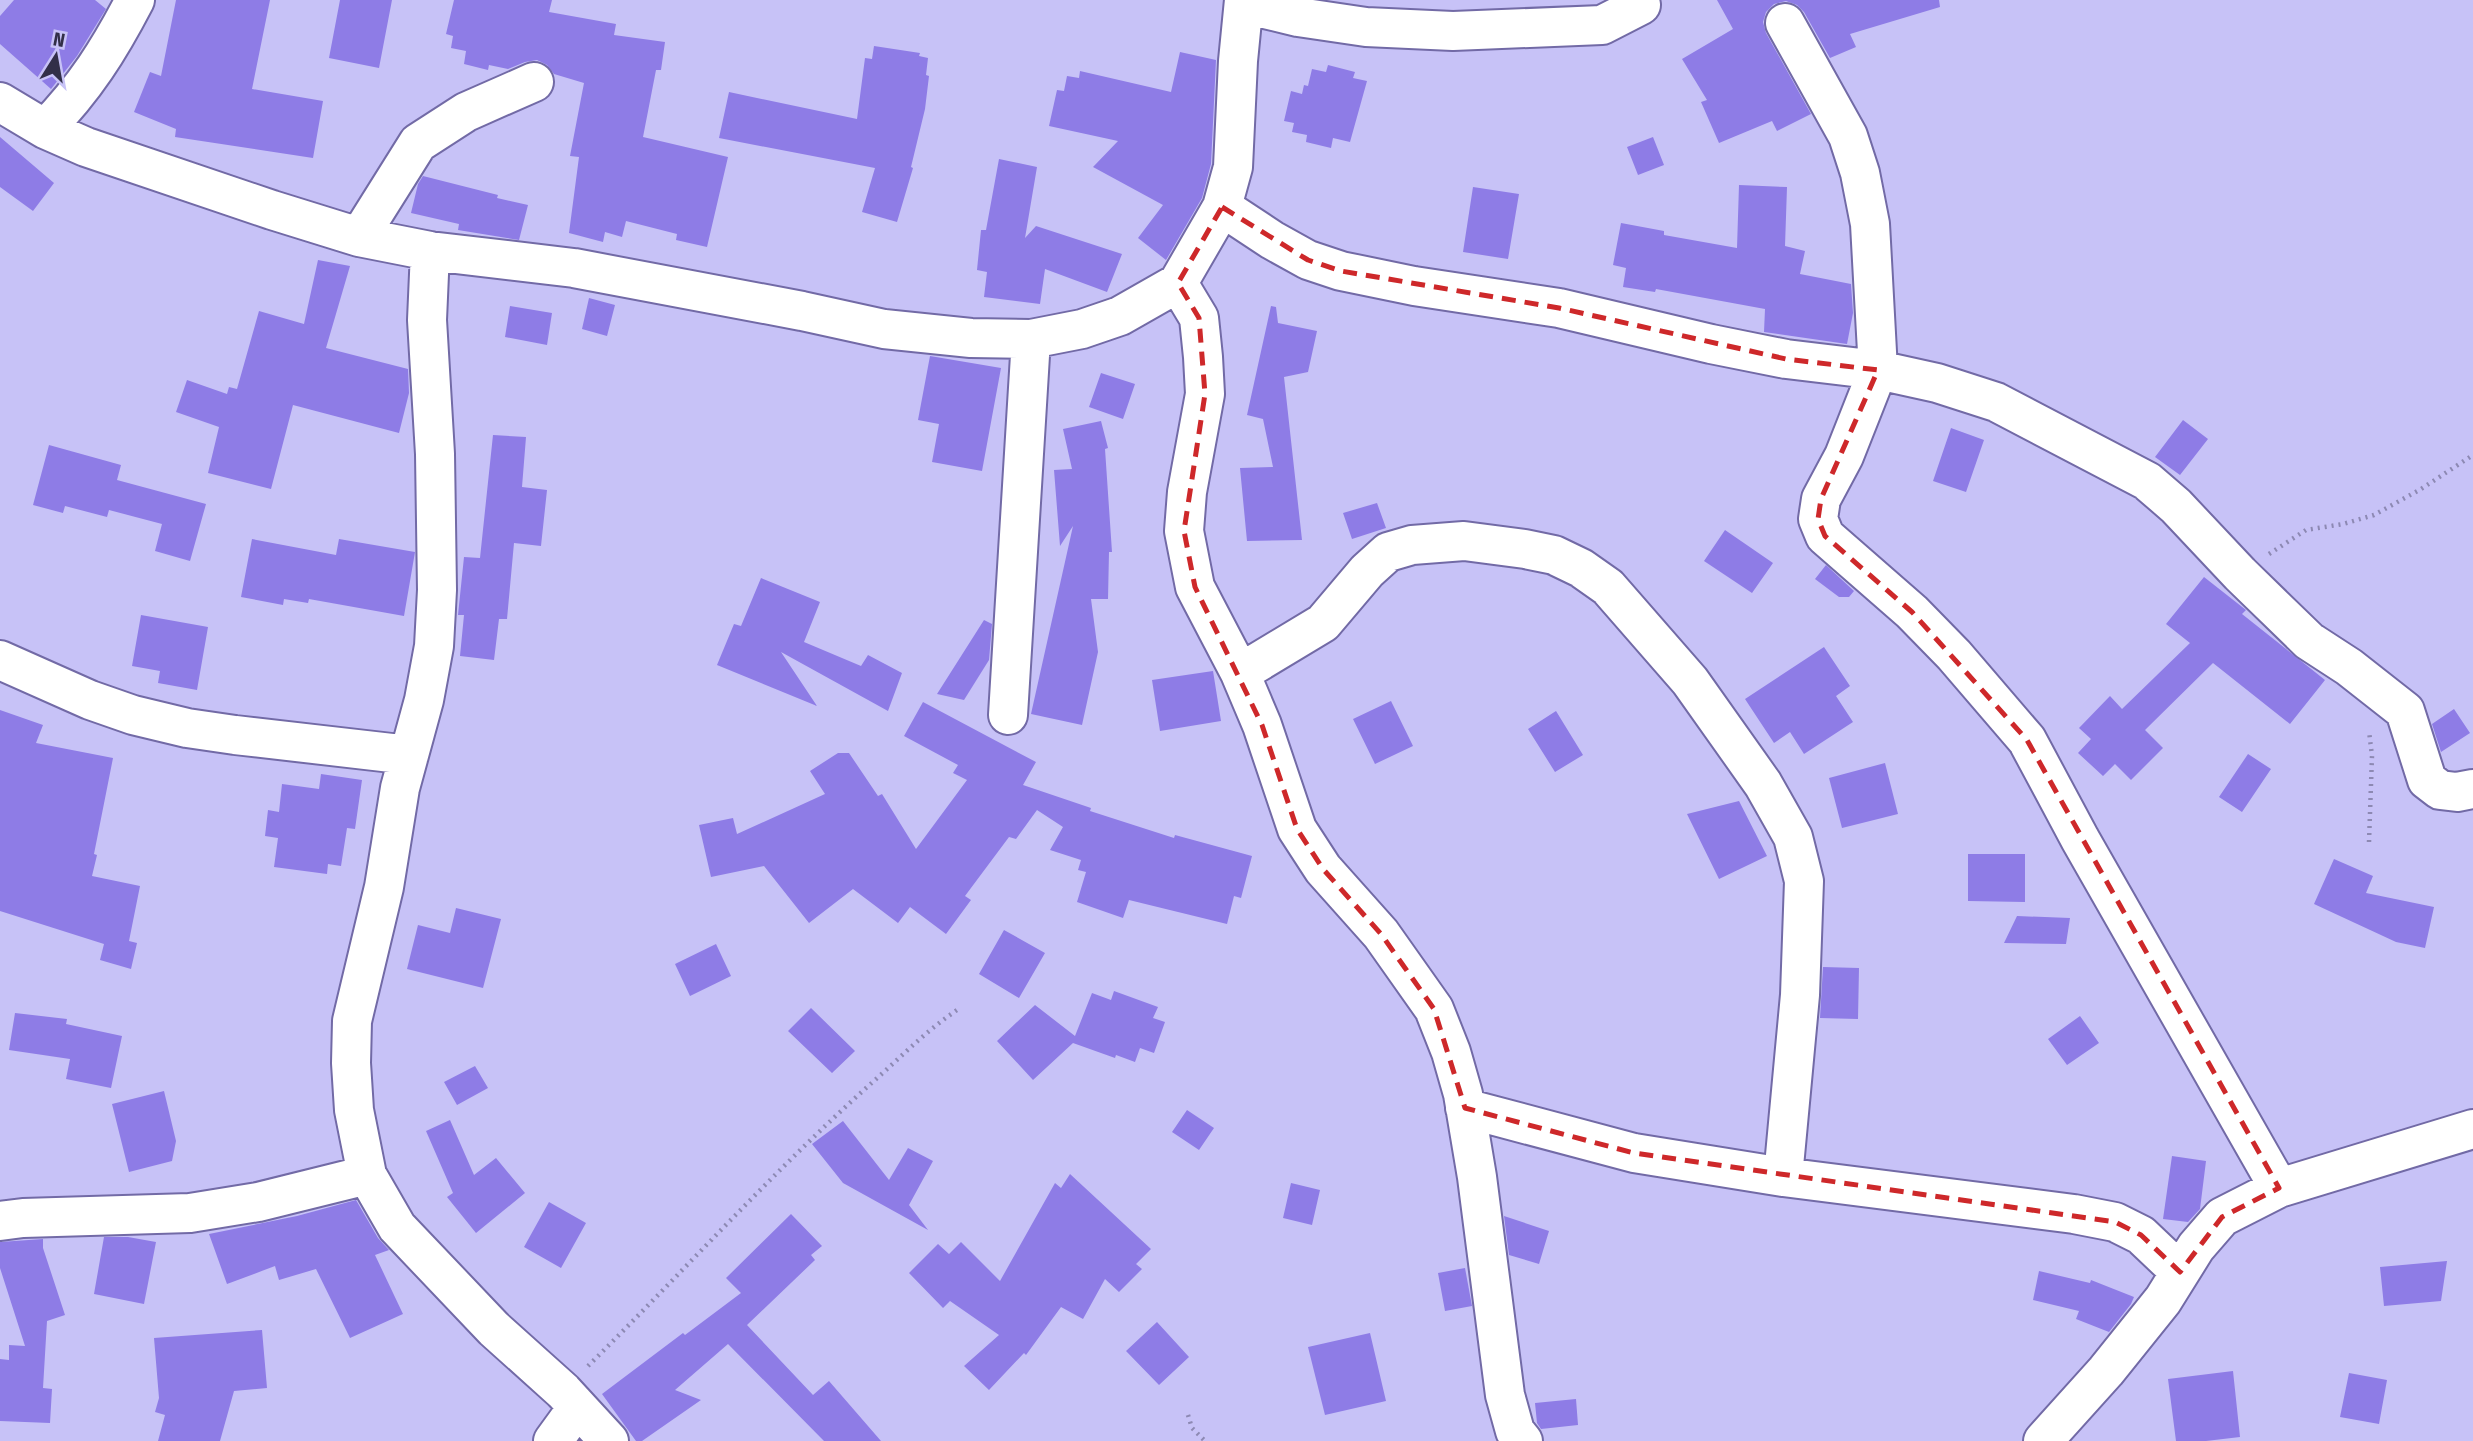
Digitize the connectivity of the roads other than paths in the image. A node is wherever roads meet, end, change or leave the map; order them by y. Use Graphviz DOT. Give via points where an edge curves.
graph roads {
  1 [pos="135,0"];
  2 [pos="1244,2"];
  3 [pos="1641,5"];
  4 [pos="1785,23"];
  5 [pos="534,82"];
  6 [pos="0,102"];
  7 [pos="45,129"];
  8 [pos="1222,206"];
  9 [pos="359,237"];
  10 [pos="430,251"];
  11 [pos="1178,283"];
  12 [pos="1031,339"];
  13 [pos="1878,370"];
  14 [pos="0,660"];
  15 [pos="1240,673"];
  16 [pos="1008,715"];
  17 [pos="409,755"];
  18 [pos="2473,789"];
  19 [pos="1465,1108"];
  20 [pos="2473,1129"];
  21 [pos="368,1175"];
  22 [pos="1783,1177"];
  23 [pos="2278,1188"];
  24 [pos="0,1222"];
  25 [pos="2180,1272"];
  26 [pos="570,1399"];
  27 [pos="553,1441"];
  28 [pos="609,1441"];
  29 [pos="1523,1441"];
  30 [pos="2043,1441"];
  1 -- 7 [label="street" via="111,47"];
  2 -- 3 [label="street" via="1298,17 1366,27 1453,31 1602,25"];
  2 -- 8 [label="street" via="1233,167"];
  4 -- 13 [label="street" via="1848,136 1860,173 1870,224"];
  5 -- 9 [label="street" via="466,112 418,143"];
  6 -- 7 [label="street"];
  7 -- 9 [label="street" via="86,147"];
  8 -- 11 [label="street"];
  8 -- 13 [label="street" via="1308,260 1341,271 1559,308 1786,359"];
  9 -- 10 [label="street"];
  10 -- 12 [label="street" via="574,268 884,329"];
  10 -- 17 [label="street" via="427,320 437,590 434,646"];
  11 -- 12 [label="street" via="1120,316 1082,330"];
  11 -- 15 [label="street" via="1199,318 1205,394 1184,531 1195,587"];
  12 -- 16 [label="street"];
  13 -- 18 [label="street" via="1996,402 2147,481 2309,641 2405,711 2427,780 2440,790"];
  13 -- 23 [label="street" via="1844,456 1821,499 1818,519 1825,536 1912,612 2027,740"];
  14 -- 17 [label="street" via="90,700 187,728"];
  15 -- 19 [label="street" via="1297,829 1323,869 1381,934 1434,1009"];
  15 -- 22 [label="street" via="1323,622 1388,552 1412,545 1464,541 1525,549 1553,555 1608,587 1690,681 1763,784 1793,837 1804,881 1800,995"];
  17 -- 21 [label="street" via="352,1021 354,1110"];
  19 -- 22 [label="street" via="1634,1153"];
  19 -- 29 [label="street" via="1505,1395 1514,1431"];
  20 -- 23 [label="street"];
  21 -- 24 [label="street" via="190,1213"];
  21 -- 26 [label="street" via="397,1227 494,1329"];
  22 -- 25 [label="street" via="2115,1222 2141,1235"];
  23 -- 25 [label="street" via="2222,1217"];
  25 -- 30 [label="street" via="2106,1371"];
  26 -- 27 [label="street"];
  26 -- 28 [label="street"];
}
